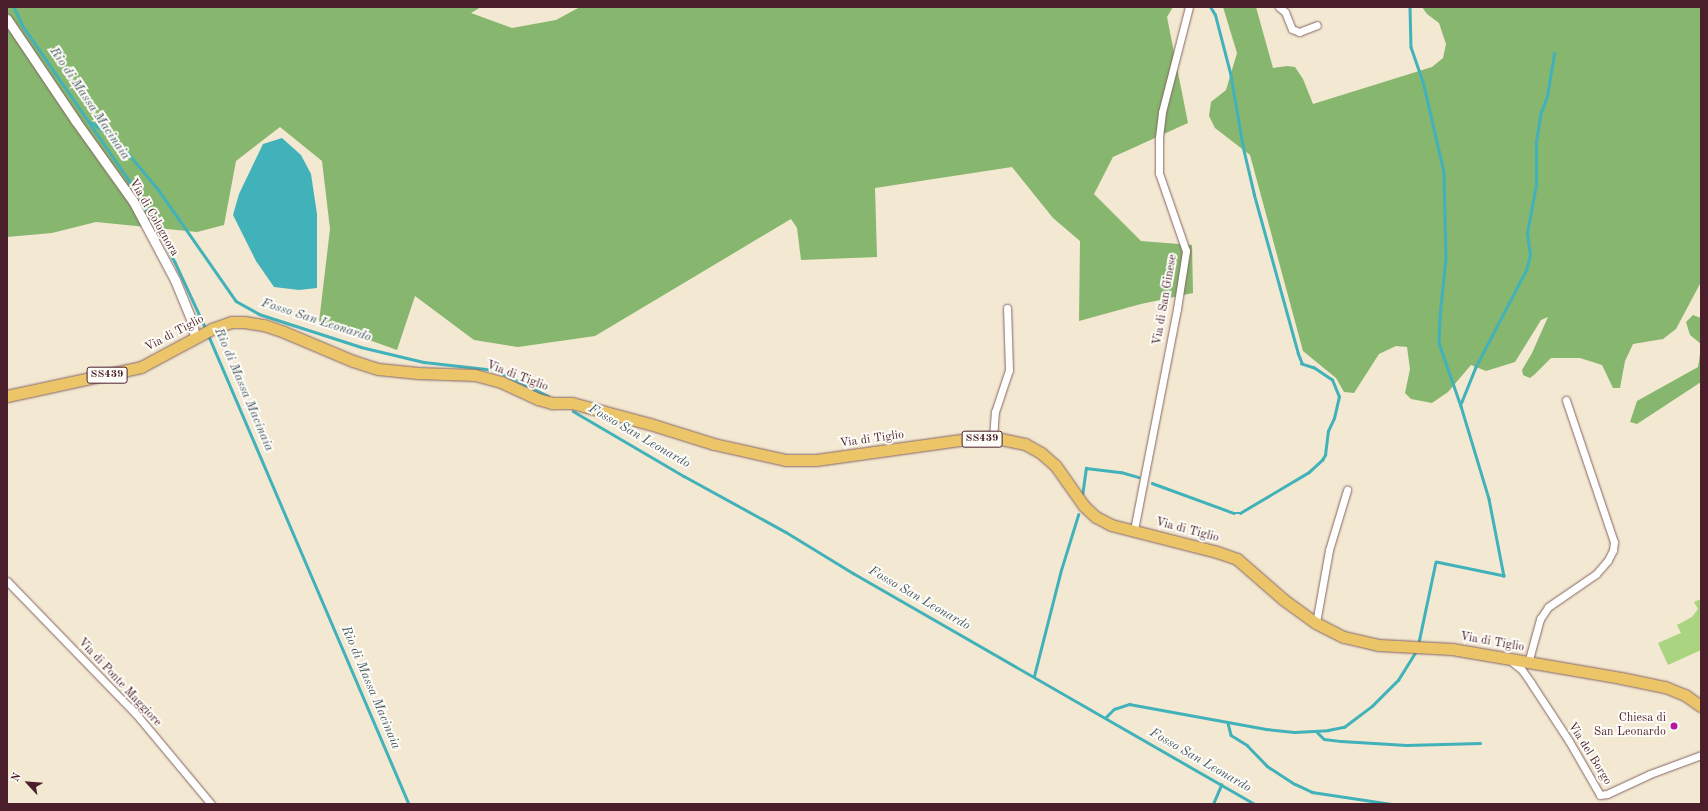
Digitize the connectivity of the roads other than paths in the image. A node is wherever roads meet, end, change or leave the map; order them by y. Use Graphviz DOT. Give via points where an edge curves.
graph roads {
  1 [pos="1190,7"];
  2 [pos="1279,7"];
  3 [pos="7,19"];
  4 [pos="1317,25"];
  5 [pos="1007,308"];
  6 [pos="198,336"];
  7 [pos="7,396"];
  8 [pos="1566,400"];
  9 [pos="993,439"];
  10 [pos="1347,490"];
  11 [pos="1134,530"];
  12 [pos="7,581"];
  13 [pos="1316,623"];
  14 [pos="1509,659"];
  15 [pos="1528,663"];
  16 [pos="1701,706"];
  17 [pos="1701,754"];
  18 [pos="211,804"];
  1 -- 11 [label="street, Via di San Ginese" via="1162,112 1159,137 1159,173 1186,251"];
  2 -- 4 [label="street" via="1285,12 1292,28 1299,32"];
  3 -- 6 [label="street, Via di Colognora" via="133,201 174,280"];
  5 -- 9 [label="street" via="1009,370 995,412"];
  6 -- 7 [label="main road, Via di Tiglio / SS439" via="141,367"];
  6 -- 9 [label="main road, Via di Tiglio / SS439" via="231,322 264,325 378,369 475,375 501,382 552,403 572,403 714,444 786,460 816,460 967,439"];
  8 -- 15 [label="street" via="1614,542 1613,550 1596,574 1548,607 1540,618"];
  9 -- 11 [label="main road, Via di Tiglio / SS439" via="1025,444 1041,453 1055,464 1084,506 1096,517 1111,525"];
  10 -- 13 [label="street" via="1329,550"];
  11 -- 13 [label="main road, Via di Tiglio / SS439" via="1237,559 1284,600"];
  12 -- 18 [label="street, Via di Ponte Maggiore" via="136,714"];
  13 -- 14 [label="main road, Via di Tiglio / SS439" via="1344,637 1379,645 1452,649"];
  14 -- 15 [label="main road, Via di Tiglio / SS439"];
  14 -- 17 [label="street, Via del Borgo" via="1522,670 1531,683 1600,795"];
  15 -- 16 [label="main road, Via di Tiglio / SS439" via="1665,687 1685,695"];
}
